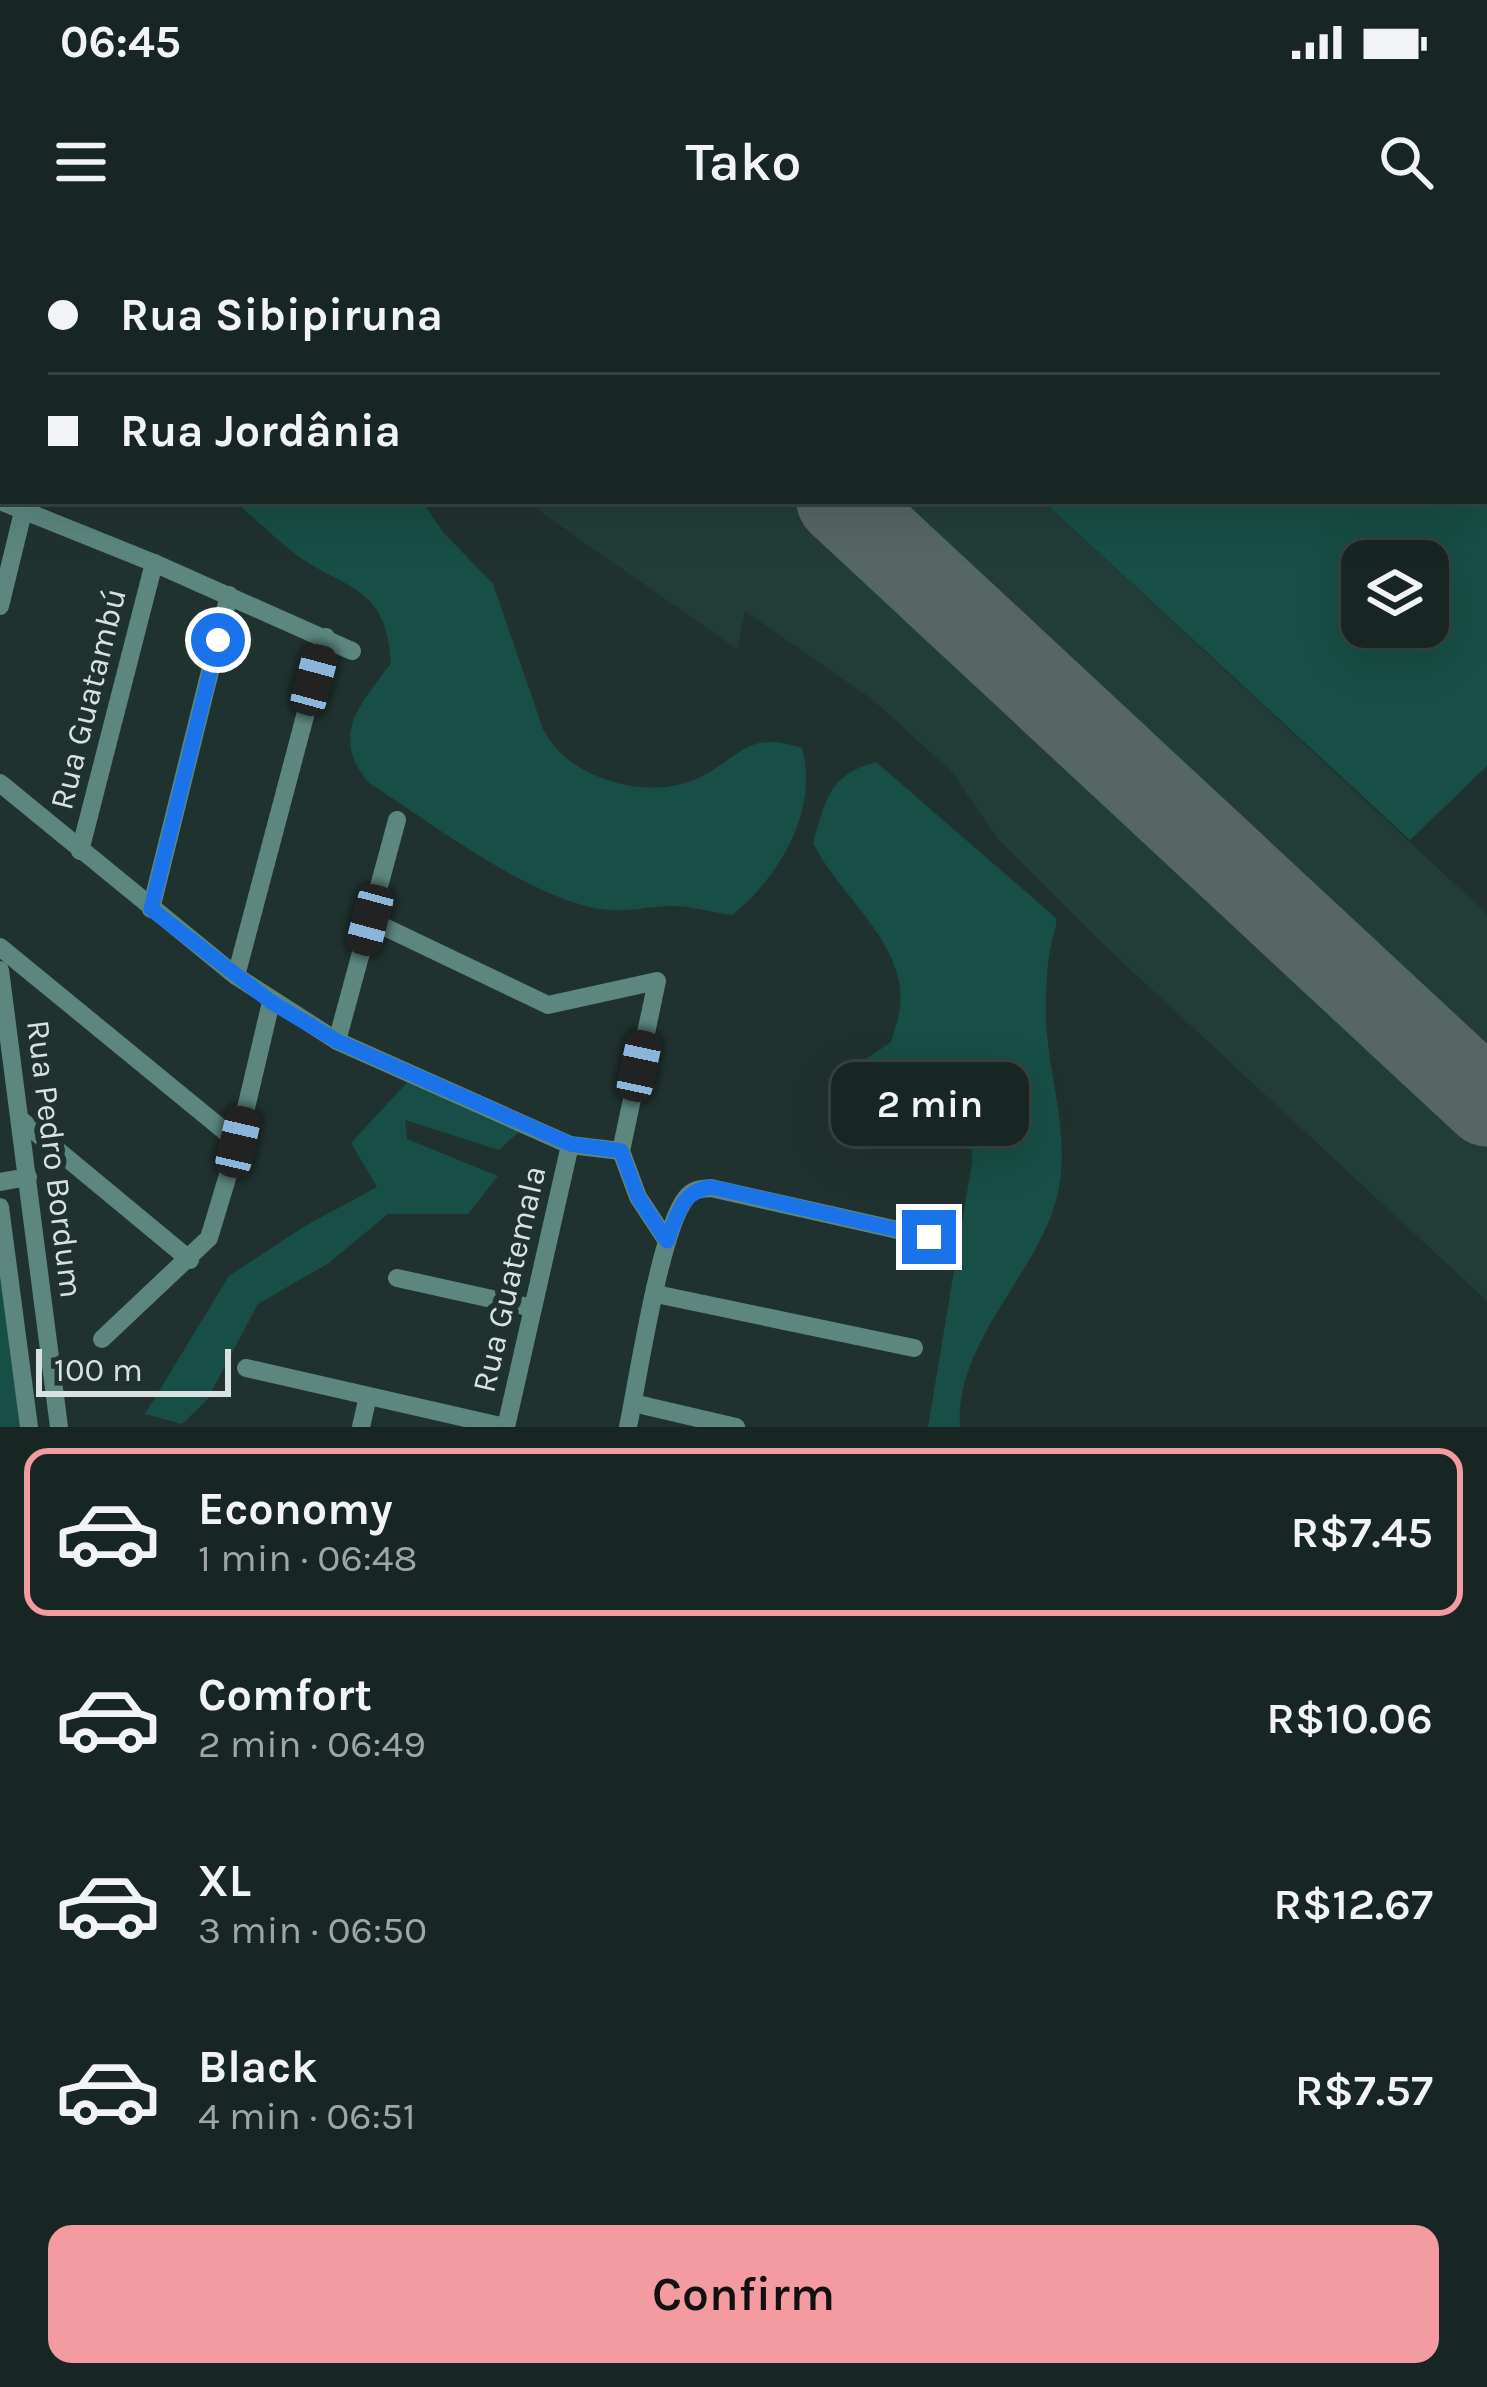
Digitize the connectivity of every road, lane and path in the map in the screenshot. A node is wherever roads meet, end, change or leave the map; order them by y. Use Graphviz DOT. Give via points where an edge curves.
graph roads {
  1 [pos="6,504"];
  2 [pos="23,512"];
  3 [pos="154,562"];
  4 [pos="229,596"];
  5 [pos="0,606"];
  6 [pos="326,638"];
  7 [pos="352,650"];
  8 [pos="0,783"];
  9 [pos="398,820"];
  10 [pos="80,851"];
  11 [pos="151,909"];
  12 [pos="370,920"];
  13 [pos="0,947"];
  14 [pos="0,970"];
  15 [pos="236,976"];
  16 [pos="271,1002"];
  17 [pos="337,1041"];
  18 [pos="21,1120"];
  19 [pos="238,1142"];
  20 [pos="570,1144"];
  21 [pos="621,1151"];
  22 [pos="28,1177"];
  23 [pos="0,1182"];
  24 [pos="0,1208"];
  25 [pos="929,1237"];
  26 [pos="667,1241"];
  27 [pos="190,1259"];
  28 [pos="397,1278"];
  29 [pos="656,1294"];
  30 [pos="533,1308"];
  31 [pos="102,1339"];
  32 [pos="914,1348"];
  33 [pos="246,1368"];
  34 [pos="368,1396"];
  35 [pos="633,1403"];
  36 [pos="29,1427"];
  37 [pos="59,1427"];
  38 [pos="361,1427"];
  39 [pos="505,1427"];
  40 [pos="628,1427"];
  41 [pos="736,1427"];
  1 -- 2 [label="street"];
  2 -- 3 [label="street"];
  2 -- 5 [label="street"];
  3 -- 4 [label="street"];
  3 -- 10 [label="street, Rua Guatambú"];
  4 -- 6 [label="street"];
  4 -- 11 [label="street"];
  6 -- 7 [label="street"];
  6 -- 15 [label="street"];
  8 -- 10 [label="street"];
  9 -- 12 [label="street"];
  10 -- 11 [label="street"];
  11 -- 15 [label="street"];
  12 -- 17 [label="street"];
  12 -- 21 [label="street" via="548,1005 657,981"];
  13 -- 19 [label="street"];
  14 -- 18 [label="street, Rua Pedro Bordum"];
  15 -- 16 [label="street"];
  16 -- 17 [label="street"];
  16 -- 19 [label="street"];
  17 -- 20 [label="street"];
  18 -- 22 [label="street, Rua Pedro Bordum"];
  18 -- 27 [label="street"];
  19 -- 27 [label="street" via="209,1238"];
  20 -- 21 [label="street"];
  20 -- 30 [label="street, Rua Guatemala"];
  21 -- 26 [label="street"];
  22 -- 23 [label="street"];
  22 -- 37 [label="street, Rua Pedro Bordum"];
  24 -- 36 [label="street, Rua Pedro Bordum"];
  25 -- 26 [label="street" via="711,1187 683,1201"];
  26 -- 29 [label="street"];
  27 -- 31 [label="street"];
  28 -- 30 [label="street"];
  29 -- 32 [label="street"];
  29 -- 35 [label="street"];
  30 -- 39 [label="street, Rua Guatemala"];
  33 -- 34 [label="street"];
  34 -- 38 [label="street"];
  34 -- 39 [label="street"];
  35 -- 40 [label="street"];
  35 -- 41 [label="street"];
}
